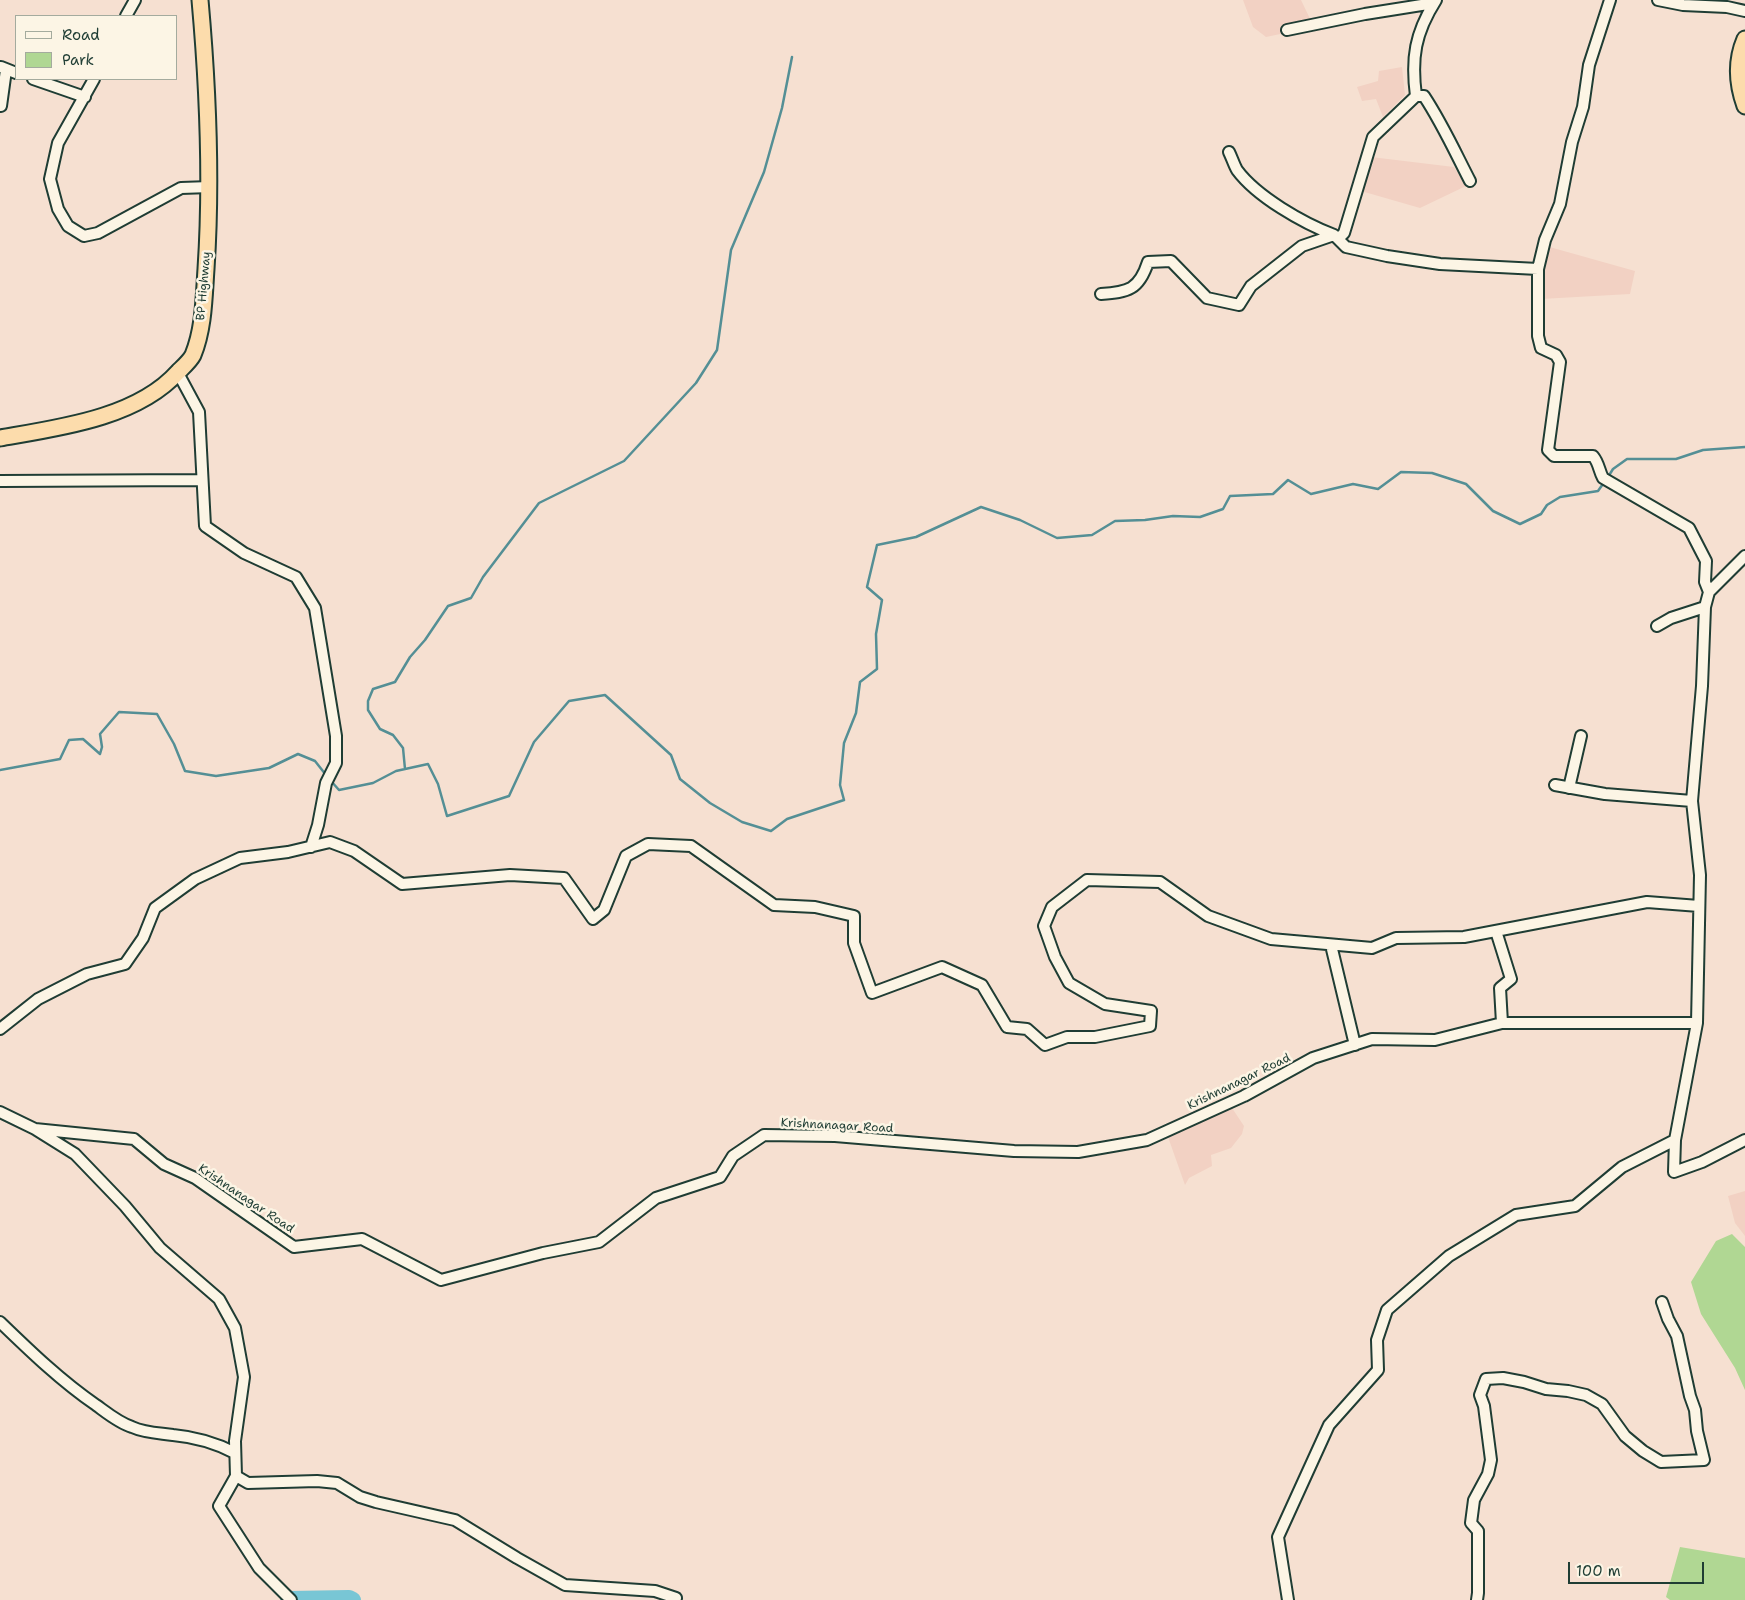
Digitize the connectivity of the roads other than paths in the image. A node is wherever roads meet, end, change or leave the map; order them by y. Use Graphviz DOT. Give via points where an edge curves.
graph roads {
  1 [pos="135,0"];
  2 [pos="200,0"];
  3 [pos="1610,0"];
  4 [pos="1658,0"];
  5 [pos="1435,2"];
  6 [pos="1745,11"];
  7 [pos="127,15"];
  8 [pos="1287,30"];
  9 [pos="1745,39"];
  10 [pos="7,70"];
  11 [pos="36,80"];
  12 [pos="94,80"];
  13 [pos="1416,96"];
  14 [pos="85,97"];
  15 [pos="1,106"];
  16 [pos="1745,106"];
  17 [pos="1229,152"];
  18 [pos="1470,181"];
  19 [pos="210,187"];
  20 [pos="1336,237"];
  21 [pos="1538,269"];
  22 [pos="1101,294"];
  23 [pos="178,373"];
  24 [pos="0,438"];
  25 [pos="201,480"];
  26 [pos="0,481"];
  27 [pos="1745,556"];
  28 [pos="1709,592"];
  29 [pos="1705,607"];
  30 [pos="1657,626"];
  31 [pos="1580,736"];
  32 [pos="1555,785"];
  33 [pos="1569,788"];
  34 [pos="1692,801"];
  35 [pos="311,847"];
  36 [pos="1699,906"];
  37 [pos="1496,931"];
  38 [pos="1331,945"];
  39 [pos="1697,1022"];
  40 [pos="1502,1023"];
  41 [pos="0,1029"];
  42 [pos="1355,1045"];
  43 [pos="0,1112"];
  44 [pos="35,1129"];
  45 [pos="1676,1140"];
  46 [pos="1745,1140"];
  47 [pos="1662,1302"];
  48 [pos="0,1322"];
  49 [pos="235,1453"];
  50 [pos="236,1476"];
  51 [pos="676,1598"];
  52 [pos="291,1600"];
  53 [pos="1288,1600"];
  54 [pos="1477,1600"];
  1 -- 7 [label="street"];
  2 -- 19 [label="highway, BP Highway"];
  3 -- 21 [label="street" via="1589,65 1583,107 1572,142 1560,204 1544,240"];
  4 -- 6 [label="street" via="1683,6 1727,7"];
  5 -- 8 [label="street"];
  5 -- 13 [label="street" via="1418,35 1413,70"];
  9 -- 16 [label="highway" via="1739,66 1740,91"];
  10 -- 15 [label="street"];
  11 -- 14 [label="street"];
  12 -- 14 [label="street"];
  13 -- 18 [label="street" via="1424,96 1433,110"];
  13 -- 20 [label="street" via="1373,137 1344,233"];
  14 -- 19 [label="street" via="58,143 50,179 58,209 68,226 84,236 98,233 181,188"];
  17 -- 20 [label="street" via="1237,170 1255,188"];
  19 -- 23 [label="highway, BP Highway" via="200,332 192,356"];
  20 -- 21 [label="street" via="1346,247 1387,256 1440,264"];
  20 -- 22 [label="street" via="1302,246 1251,286 1239,305 1207,298 1171,262 1148,262 1135,287"];
  21 -- 28 [label="street" via="1538,336 1541,348 1560,362 1548,450 1554,456 1593,456 1603,478 1689,528 1706,561 1706,588"];
  23 -- 24 [label="highway, BP Highway" via="159,390 107,415"];
  23 -- 25 [label="street" via="199,412"];
  25 -- 26 [label="street"];
  25 -- 35 [label="street" via="205,526 244,553 296,577 315,608 336,736 336,763 326,783"];
  27 -- 28 [label="street"];
  28 -- 29 [label="street"];
  29 -- 30 [label="street"];
  29 -- 34 [label="street"];
  31 -- 33 [label="street"];
  32 -- 33 [label="street"];
  33 -- 34 [label="street"];
  34 -- 36 [label="street" via="1699,852"];
  35 -- 38 [label="street" via="330,842 354,851 402,884 510,875 564,878 593,919 604,910 626,856 648,844 691,846 774,905 814,907 854,916 854,942 872,993 942,967 982,985 1007,1027 1027,1029 1045,1045 1067,1037 1096,1038 1150,1026 1151,1011 1106,1004 1069,983 1055,957 1044,926 1052,907 1087,880 1160,882 1208,916 1271,939"];
  35 -- 41 [label="street" via="240,858 195,879 154,908 143,938 125,964 87,974 38,999"];
  36 -- 37 [label="street" via="1647,902"];
  36 -- 39 [label="street"];
  37 -- 38 [label="street" via="1464,937 1396,938 1372,948"];
  37 -- 40 [label="street" via="1511,979 1500,988"];
  38 -- 42 [label="street"];
  39 -- 40 [label="street, Krishnanagar Road"];
  39 -- 45 [label="street"];
  40 -- 42 [label="street, Krishnanagar Road" via="1435,1040 1372,1039"];
  42 -- 44 [label="street, Krishnanagar Road" via="1314,1058 1244,1096 1148,1140 1078,1152 1014,1151 835,1136 764,1135 733,1156 720,1177 656,1198 599,1242 441,1280 362,1239 294,1247 195,1178 164,1164 134,1139"];
  43 -- 44 [label="street"];
  44 -- 49 [label="street" via="75,1154 160,1248 218,1299 235,1328 244,1377"];
  45 -- 46 [label="street" via="1674,1172"];
  45 -- 53 [label="street" via="1622,1167 1575,1206 1516,1215 1449,1256 1387,1310 1377,1340 1378,1370 1329,1425 1278,1537"];
  47 -- 54 [label="street" via="1677,1336 1704,1460 1661,1462 1625,1436 1602,1404 1586,1396 1503,1378 1486,1379 1480,1395 1491,1460 1488,1474 1474,1500 1471,1523 1478,1531"];
  48 -- 49 [label="street" via="77,1392 131,1427 201,1440"];
  49 -- 50 [label="street"];
  50 -- 51 [label="street" via="248,1483 337,1483 360,1497 455,1520 565,1585 655,1591"];
  50 -- 52 [label="street" via="219,1506 259,1568"];
}
